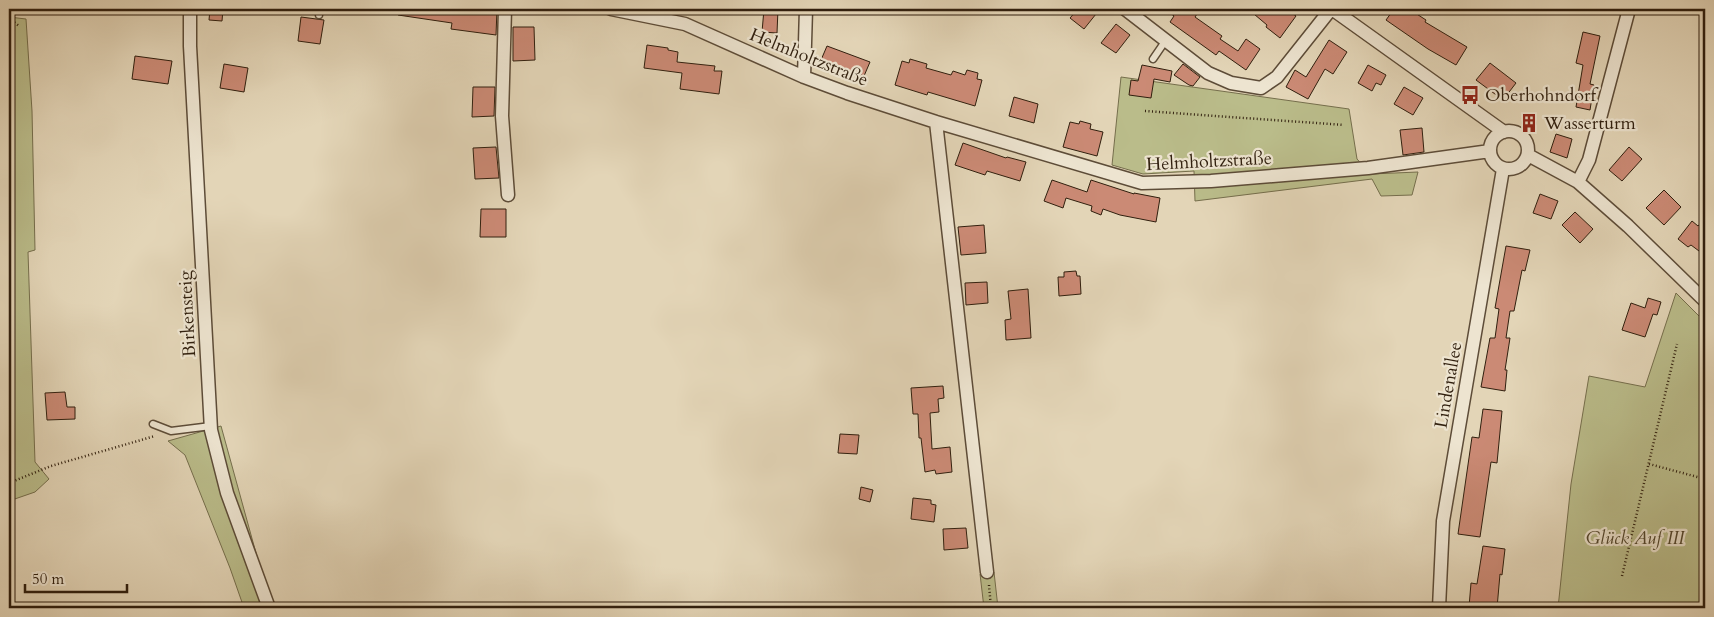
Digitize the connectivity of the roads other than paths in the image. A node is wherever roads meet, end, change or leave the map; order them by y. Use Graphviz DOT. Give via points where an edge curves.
graph roads {
  1 [pos="190,9"];
  2 [pos="505,9"];
  3 [pos="611,9"];
  4 [pos="806,9"];
  5 [pos="1125,9"];
  6 [pos="1332,9"];
  7 [pos="1629,9"];
  8 [pos="1166,40"];
  9 [pos="1153,59"];
  10 [pos="804,77"];
  11 [pos="936,122"];
  12 [pos="1504,132"];
  13 [pos="1490,151"];
  14 [pos="1528,155"];
  15 [pos="1503,169"];
  16 [pos="1578,182"];
  17 [pos="508,195"];
  18 [pos="1705,301"];
  19 [pos="153,424"];
  20 [pos="210,426"];
  21 [pos="988,572"];
  22 [pos="269,608"];
  23 [pos="1439,608"];
  1 -- 20 [label="street, Birkensteig"];
  2 -- 17 [label="street" via="502,116"];
  3 -- 10 [label="street, Helmholtzstraße" via="685,24"];
  4 -- 10 [label="street"];
  5 -- 8 [label="street"];
  6 -- 8 [label="street" via="1277,77 1261,88 1231,83 1208,73"];
  6 -- 12 [label="street"];
  7 -- 16 [label="street" via="1589,160"];
  8 -- 9 [label="lane"];
  10 -- 11 [label="street, Helmholtzstraße"];
  11 -- 13 [label="street, Helmholtzstraße" via="1142,183 1211,181 1368,168"];
  11 -- 21 [label="street"];
  12 -- 13 [label="street" via="1494,139"];
  12 -- 14 [label="street" via="1523,137 1527,142"];
  13 -- 15 [label="street" via="1494,162"];
  14 -- 15 [label="street" via="1516,168"];
  14 -- 16 [label="street"];
  15 -- 23 [label="street, Lindenallee" via="1443,521"];
  16 -- 18 [label="street"];
  19 -- 20 [label="lane" via="171,431"];
  20 -- 22 [label="street, Birkensteig" via="227,493"];
}
